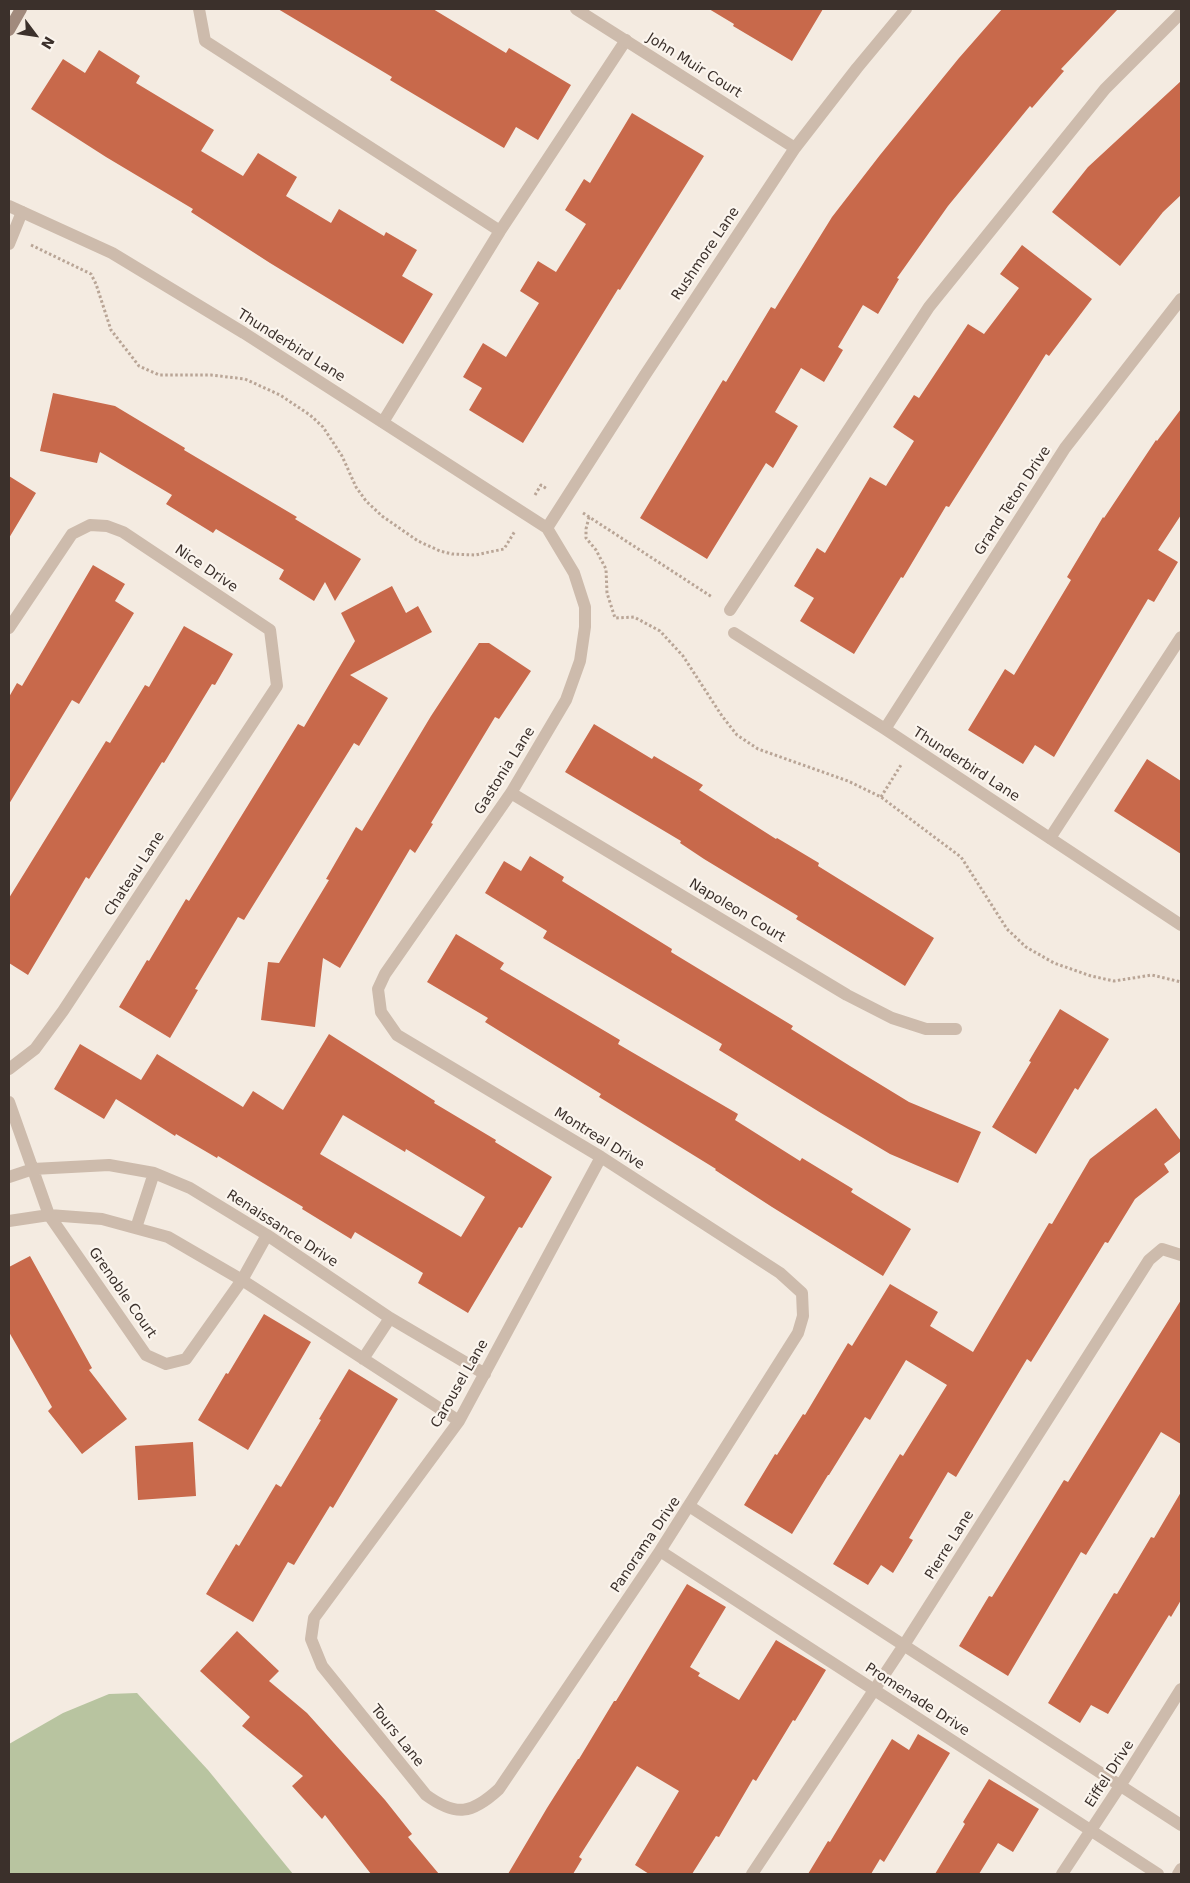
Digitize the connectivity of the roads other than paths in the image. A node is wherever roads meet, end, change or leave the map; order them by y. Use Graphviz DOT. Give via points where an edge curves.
graph roads {
  1 [pos="22,9"];
  2 [pos="198,9"];
  3 [pos="576,9"];
  4 [pos="906,9"];
  5 [pos="1181,13"];
  6 [pos="9,30"];
  7 [pos="626,40"];
  8 [pos="795,148"];
  9 [pos="9,206"];
  10 [pos="22,212"];
  11 [pos="500,231"];
  12 [pos="10,240"];
  13 [pos="1181,299"];
  14 [pos="383,422"];
  15 [pos="547,528"];
  16 [pos="730,610"];
  17 [pos="9,628"];
  18 [pos="734,633"];
  19 [pos="1181,637"];
  20 [pos="277,686"];
  21 [pos="885,730"];
  22 [pos="511,793"];
  23 [pos="1050,838"];
  24 [pos="1181,925"];
  25 [pos="381,1012"];
  26 [pos="956,1029"];
  27 [pos="9,1068"];
  28 [pos="9,1102"];
  29 [pos="600,1157"];
  30 [pos="33,1169"];
  31 [pos="154,1172"];
  32 [pos="9,1177"];
  33 [pos="50,1215"];
  34 [pos="9,1221"];
  35 [pos="136,1228"];
  36 [pos="267,1236"];
  37 [pos="1181,1255"];
  38 [pos="242,1280"];
  39 [pos="802,1293"];
  40 [pos="390,1318"];
  41 [pos="363,1360"];
  42 [pos="485,1374"];
  43 [pos="459,1421"];
  44 [pos="689,1506"];
  45 [pos="660,1551"];
  46 [pos="311,1639"];
  47 [pos="904,1646"];
  48 [pos="1181,1689"];
  49 [pos="875,1690"];
  50 [pos="1120,1786"];
  51 [pos="486,1801"];
  52 [pos="1181,1825"];
  53 [pos="1091,1831"];
  54 [pos="1181,1869"];
  55 [pos="752,1874"];
  56 [pos="1062,1874"];
  57 [pos="1158,1874"];
  58 [pos="1178,1874"];
  1 -- 6 [label="main road"];
  2 -- 11 [label="street" via="205,41"];
  3 -- 7 [label="street, John Muir Court"];
  4 -- 8 [label="street, Rushmore Lane"];
  5 -- 16 [label="street" via="1105,89 929,307"];
  7 -- 8 [label="street, John Muir Court"];
  7 -- 11 [label="street"];
  8 -- 15 [label="street, Rushmore Lane"];
  9 -- 10 [label="street, Thunderbird Lane"];
  10 -- 12 [label="street"];
  10 -- 14 [label="street, Thunderbird Lane" via="112,253"];
  11 -- 14 [label="street"];
  13 -- 21 [label="street, Grand Teton Drive" via="1065,448"];
  14 -- 15 [label="street, Thunderbird Lane"];
  15 -- 22 [label="street, Gastonia Lane" via="574,574 585,607 585,627 580,661 566,700"];
  17 -- 20 [label="street, Nice Drive" via="72,534 90,525 107,526 123,532 270,630"];
  18 -- 21 [label="street, Thunderbird Lane"];
  19 -- 23 [label="street"];
  20 -- 27 [label="street, Chateau Lane" via="63,1011 35,1049"];
  21 -- 23 [label="street, Thunderbird Lane"];
  22 -- 25 [label="street, Gastonia Lane" via="385,974 378,990"];
  22 -- 26 [label="street, Napoleon Court" via="847,995 892,1018 926,1029"];
  23 -- 24 [label="street, Thunderbird Lane"];
  25 -- 29 [label="street, Montreal Drive" via="397,1034"];
  28 -- 30 [label="street, Grenoble Court"];
  29 -- 39 [label="street, Montreal Drive" via="780,1273"];
  29 -- 42 [label="street, Carousel Lane"];
  30 -- 31 [label="street, Renaissance Drive" via="109,1165"];
  30 -- 32 [label="street, Renaissance Drive"];
  30 -- 33 [label="street, Grenoble Court"];
  31 -- 35 [label="street"];
  31 -- 36 [label="street, Renaissance Drive" via="190,1188"];
  33 -- 34 [label="street"];
  33 -- 35 [label="street" via="102,1219"];
  33 -- 38 [label="street, Grenoble Court" via="146,1354 166,1364 186,1358"];
  35 -- 38 [label="street" via="168,1237"];
  36 -- 38 [label="street, Grenoble Court"];
  36 -- 40 [label="street, Renaissance Drive"];
  37 -- 47 [label="street, Pierre Lane" via="1162,1248 1149,1260"];
  38 -- 41 [label="street"];
  39 -- 44 [label="street, Panorama Drive" via="803,1316 798,1333"];
  40 -- 41 [label="street"];
  40 -- 42 [label="street, Renaissance Drive"];
  41 -- 43 [label="street"];
  42 -- 43 [label="street, Carousel Lane"];
  43 -- 46 [label="street, Carousel Lane" via="314,1618"];
  44 -- 45 [label="street, Panorama Drive"];
  44 -- 47 [label="street"];
  45 -- 49 [label="street, Promenade Drive"];
  45 -- 51 [label="street, Panorama Drive" via="499,1789"];
  46 -- 51 [label="street, Tours Lane" via="322,1666 426,1795 439,1805 456,1810 473,1809"];
  47 -- 49 [label="street, Pierre Lane"];
  47 -- 50 [label="street"];
  48 -- 50 [label="street, Eiffel Drive"];
  49 -- 53 [label="street, Promenade Drive"];
  49 -- 55 [label="street, Pierre Lane"];
  50 -- 52 [label="street"];
  50 -- 53 [label="street, Eiffel Drive"];
  53 -- 56 [label="street, Eiffel Drive"];
  53 -- 57 [label="street, Promenade Drive"];
  54 -- 58 [label="street"];
}
